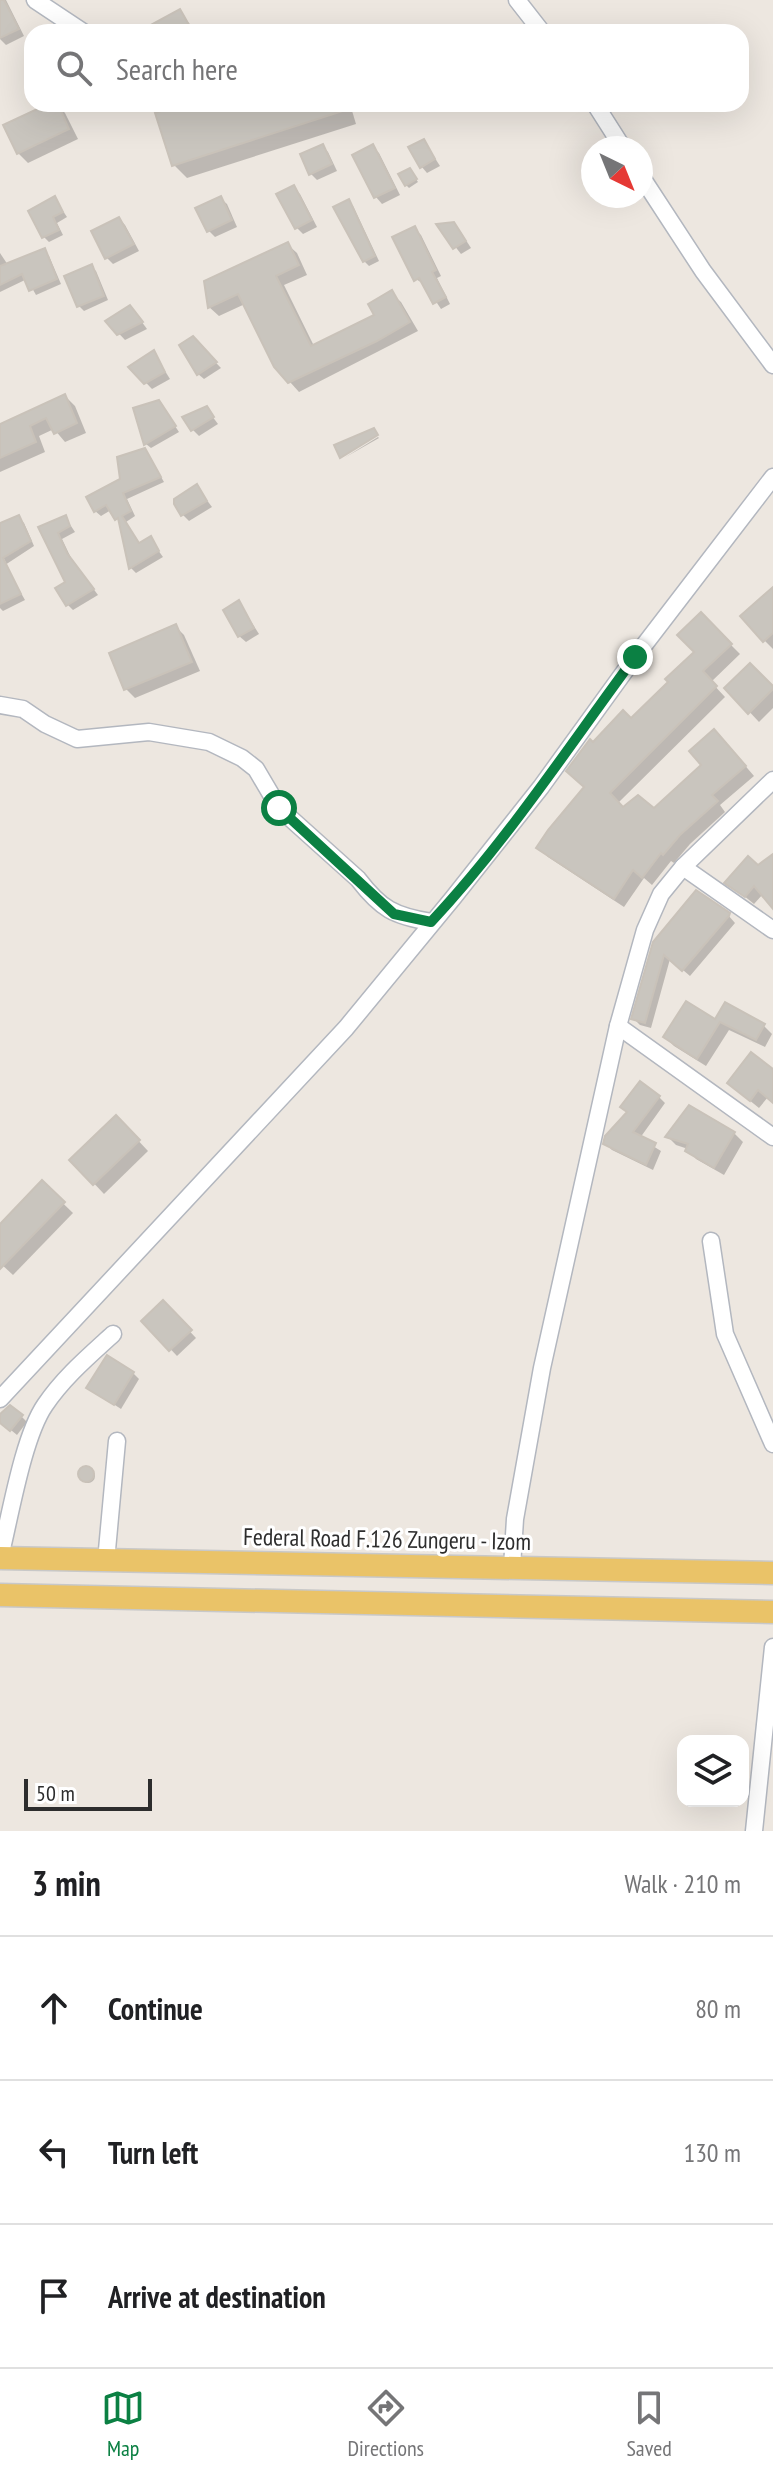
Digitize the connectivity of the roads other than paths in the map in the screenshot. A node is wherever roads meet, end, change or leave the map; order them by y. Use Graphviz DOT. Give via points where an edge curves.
graph roads {
  1 [pos="35,0"];
  2 [pos="517,0"];
  3 [pos="71,24"];
  4 [pos="536,24"];
  5 [pos="600,112"];
  6 [pos="615,136"];
  7 [pos="653,194"];
  8 [pos="773,365"];
  9 [pos="773,477"];
  10 [pos="0,705"];
  11 [pos="773,780"];
  12 [pos="683,867"];
  13 [pos="431,922"];
  14 [pos="773,930"];
  15 [pos="618,1026"];
  16 [pos="773,1137"];
  17 [pos="711,1241"];
  18 [pos="113,1334"];
  19 [pos="0,1399"];
  20 [pos="117,1441"];
  21 [pos="773,1444"];
  22 [pos="0,1558"];
  23 [pos="106,1561"];
  24 [pos="512,1567"];
  25 [pos="773,1573"];
  26 [pos="0,1595"];
  27 [pos="773,1612"];
  28 [pos="773,1647"];
  29 [pos="754,1831"];
  1 -- 3 [label="street"];
  2 -- 4 [label="street"];
  5 -- 6 [label="street"];
  7 -- 8 [label="street"];
  9 -- 13 [label="street" via="541,787"];
  10 -- 13 [label="street" via="23,709 77,739 149,732 209,742 242,758 256,769 279,808 368,892 394,914"];
  11 -- 12 [label="street"];
  12 -- 14 [label="street"];
  12 -- 15 [label="street" via="661,894 645,930"];
  13 -- 19 [label="street" via="346,1028"];
  15 -- 16 [label="street"];
  15 -- 24 [label="street" via="542,1368 515,1519"];
  17 -- 21 [label="street" via="725,1334"];
  18 -- 22 [label="street" via="66,1378 33,1426"];
  20 -- 23 [label="street"];
  22 -- 23 [label="main road, Federal Road F.126 Zungeru - Izom"];
  23 -- 24 [label="main road, Federal Road F.126 Zungeru - Izom"];
  24 -- 25 [label="main road, Federal Road F.126 Zungeru - Izom"];
  26 -- 27 [label="main road"];
  28 -- 29 [label="street"];
}
